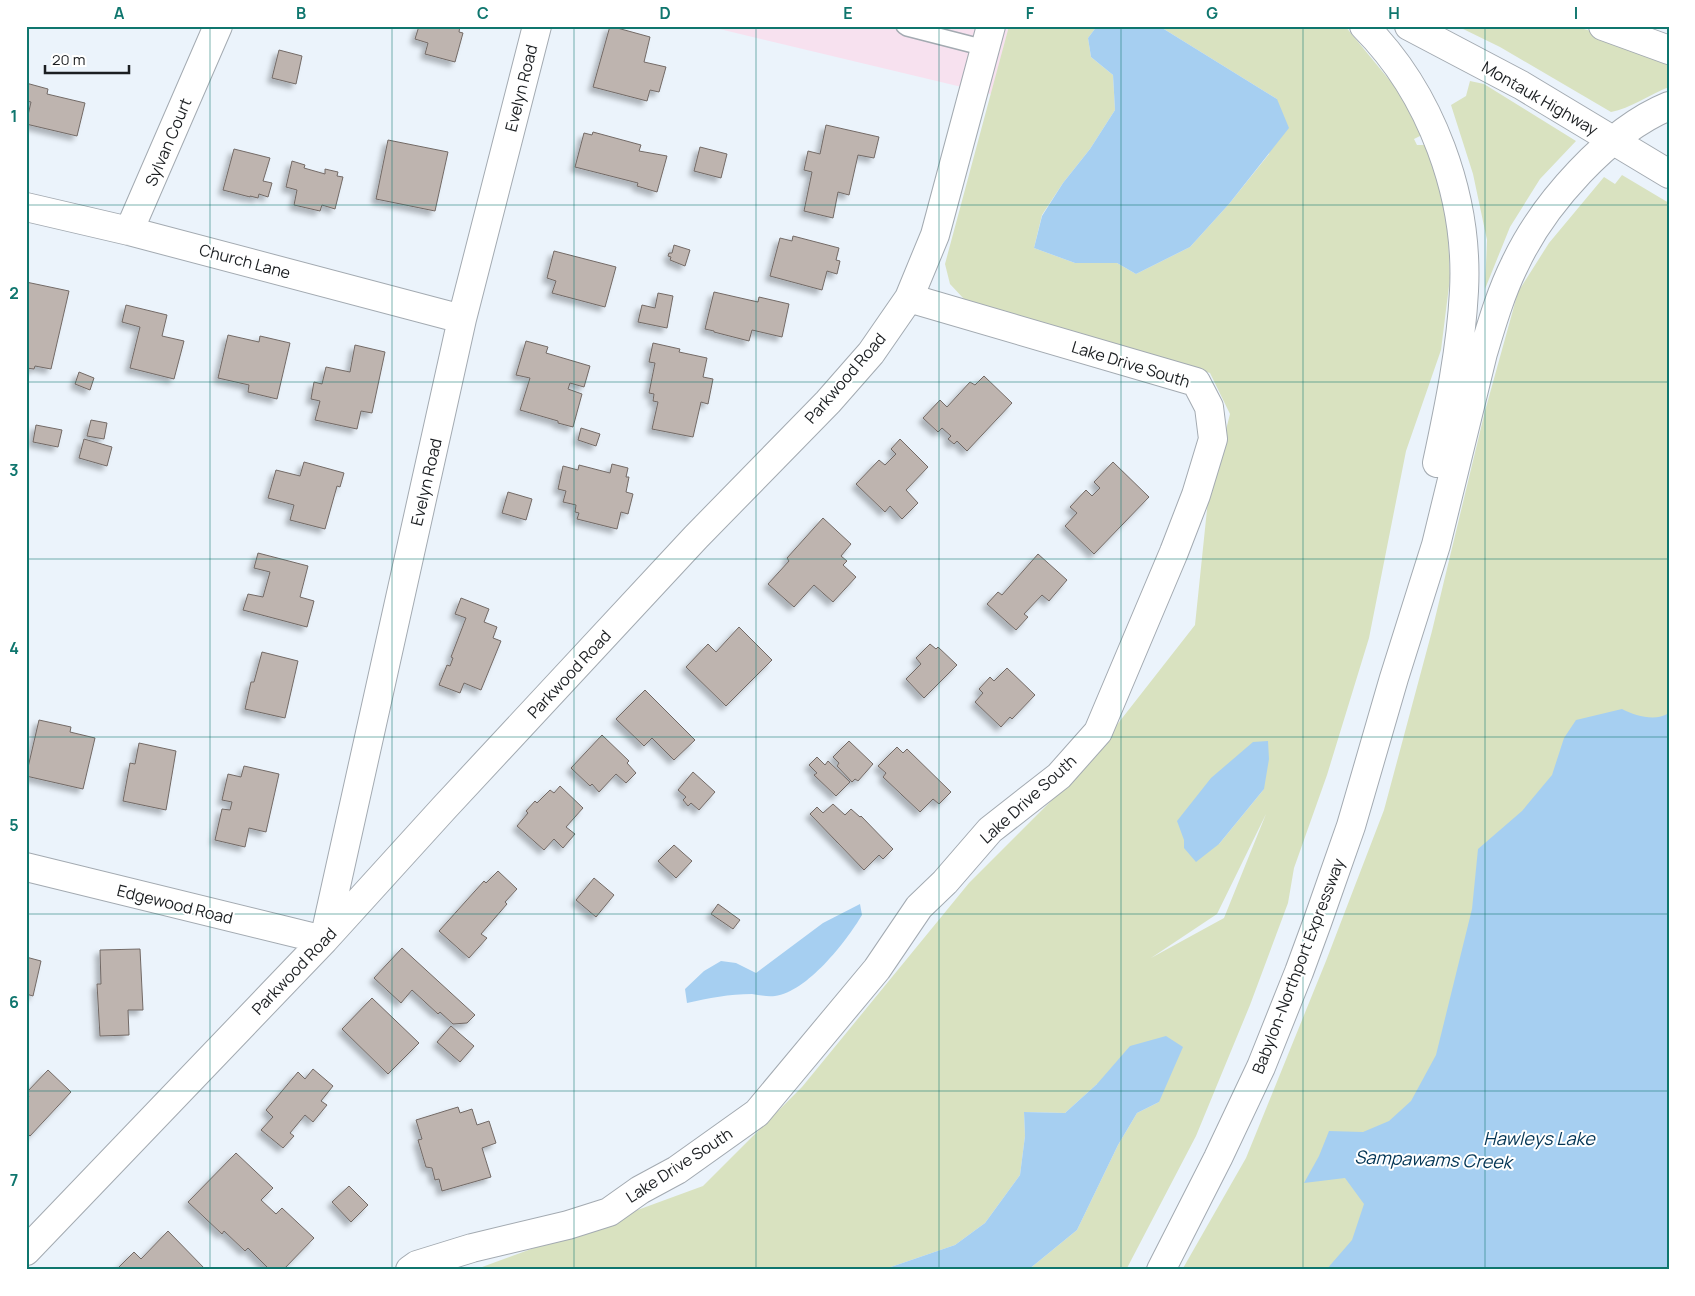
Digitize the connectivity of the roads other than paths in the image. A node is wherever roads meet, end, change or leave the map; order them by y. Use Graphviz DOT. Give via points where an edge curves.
graph roads {
  1 [pos="218,26"];
  2 [pos="536,26"];
  3 [pos="904,26"];
  4 [pos="1364,26"];
  5 [pos="1409,26"];
  6 [pos="1603,26"];
  7 [pos="988,37"];
  8 [pos="1669,50"];
  9 [pos="1669,106"];
  10 [pos="1612,140"];
  11 [pos="1669,174"];
  12 [pos="26,208"];
  13 [pos="129,231"];
  14 [pos="909,298"];
  15 [pos="462,319"];
  16 [pos="1394,678"];
  17 [pos="26,867"];
  18 [pos="324,940"];
  19 [pos="26,1251"];
  20 [pos="410,1270"];
  21 [pos="1161,1270"];
  1 -- 13 [label="street, Sylvan Court"];
  2 -- 15 [label="street, Evelyn Road"];
  3 -- 7 [label="lane"];
  4 -- 16 [label="street" via="1395,62 1438,139 1453,184 1464,264 1462,314 1449,401"];
  5 -- 10 [label="street, Montauk Highway" via="1521,85"];
  6 -- 8 [label="street"];
  7 -- 14 [label="street, Parkwood Road" via="935,235"];
  9 -- 10 [label="street" via="1637,122"];
  10 -- 11 [label="street, Montauk Highway"];
  10 -- 16 [label="street" via="1545,214 1515,264 1483,353 1436,546"];
  12 -- 13 [label="street, Church Lane"];
  13 -- 15 [label="street, Church Lane"];
  14 -- 18 [label="street, Parkwood Road" via="872,353 828,402 696,537"];
  14 -- 20 [label="street, Lake Drive South" via="1196,382 1209,407 1214,440 1196,495 1098,732 1059,776 990,830 919,907 877,969 757,1113 677,1170 609,1212 472,1248"];
  15 -- 18 [label="street, Evelyn Road"];
  16 -- 21 [label="street, Babylon-Northport Expressway" via="1351,826 1299,972 1236,1120"];
  17 -- 18 [label="street, Edgewood Road"];
  18 -- 19 [label="street, Parkwood Road"];
}
